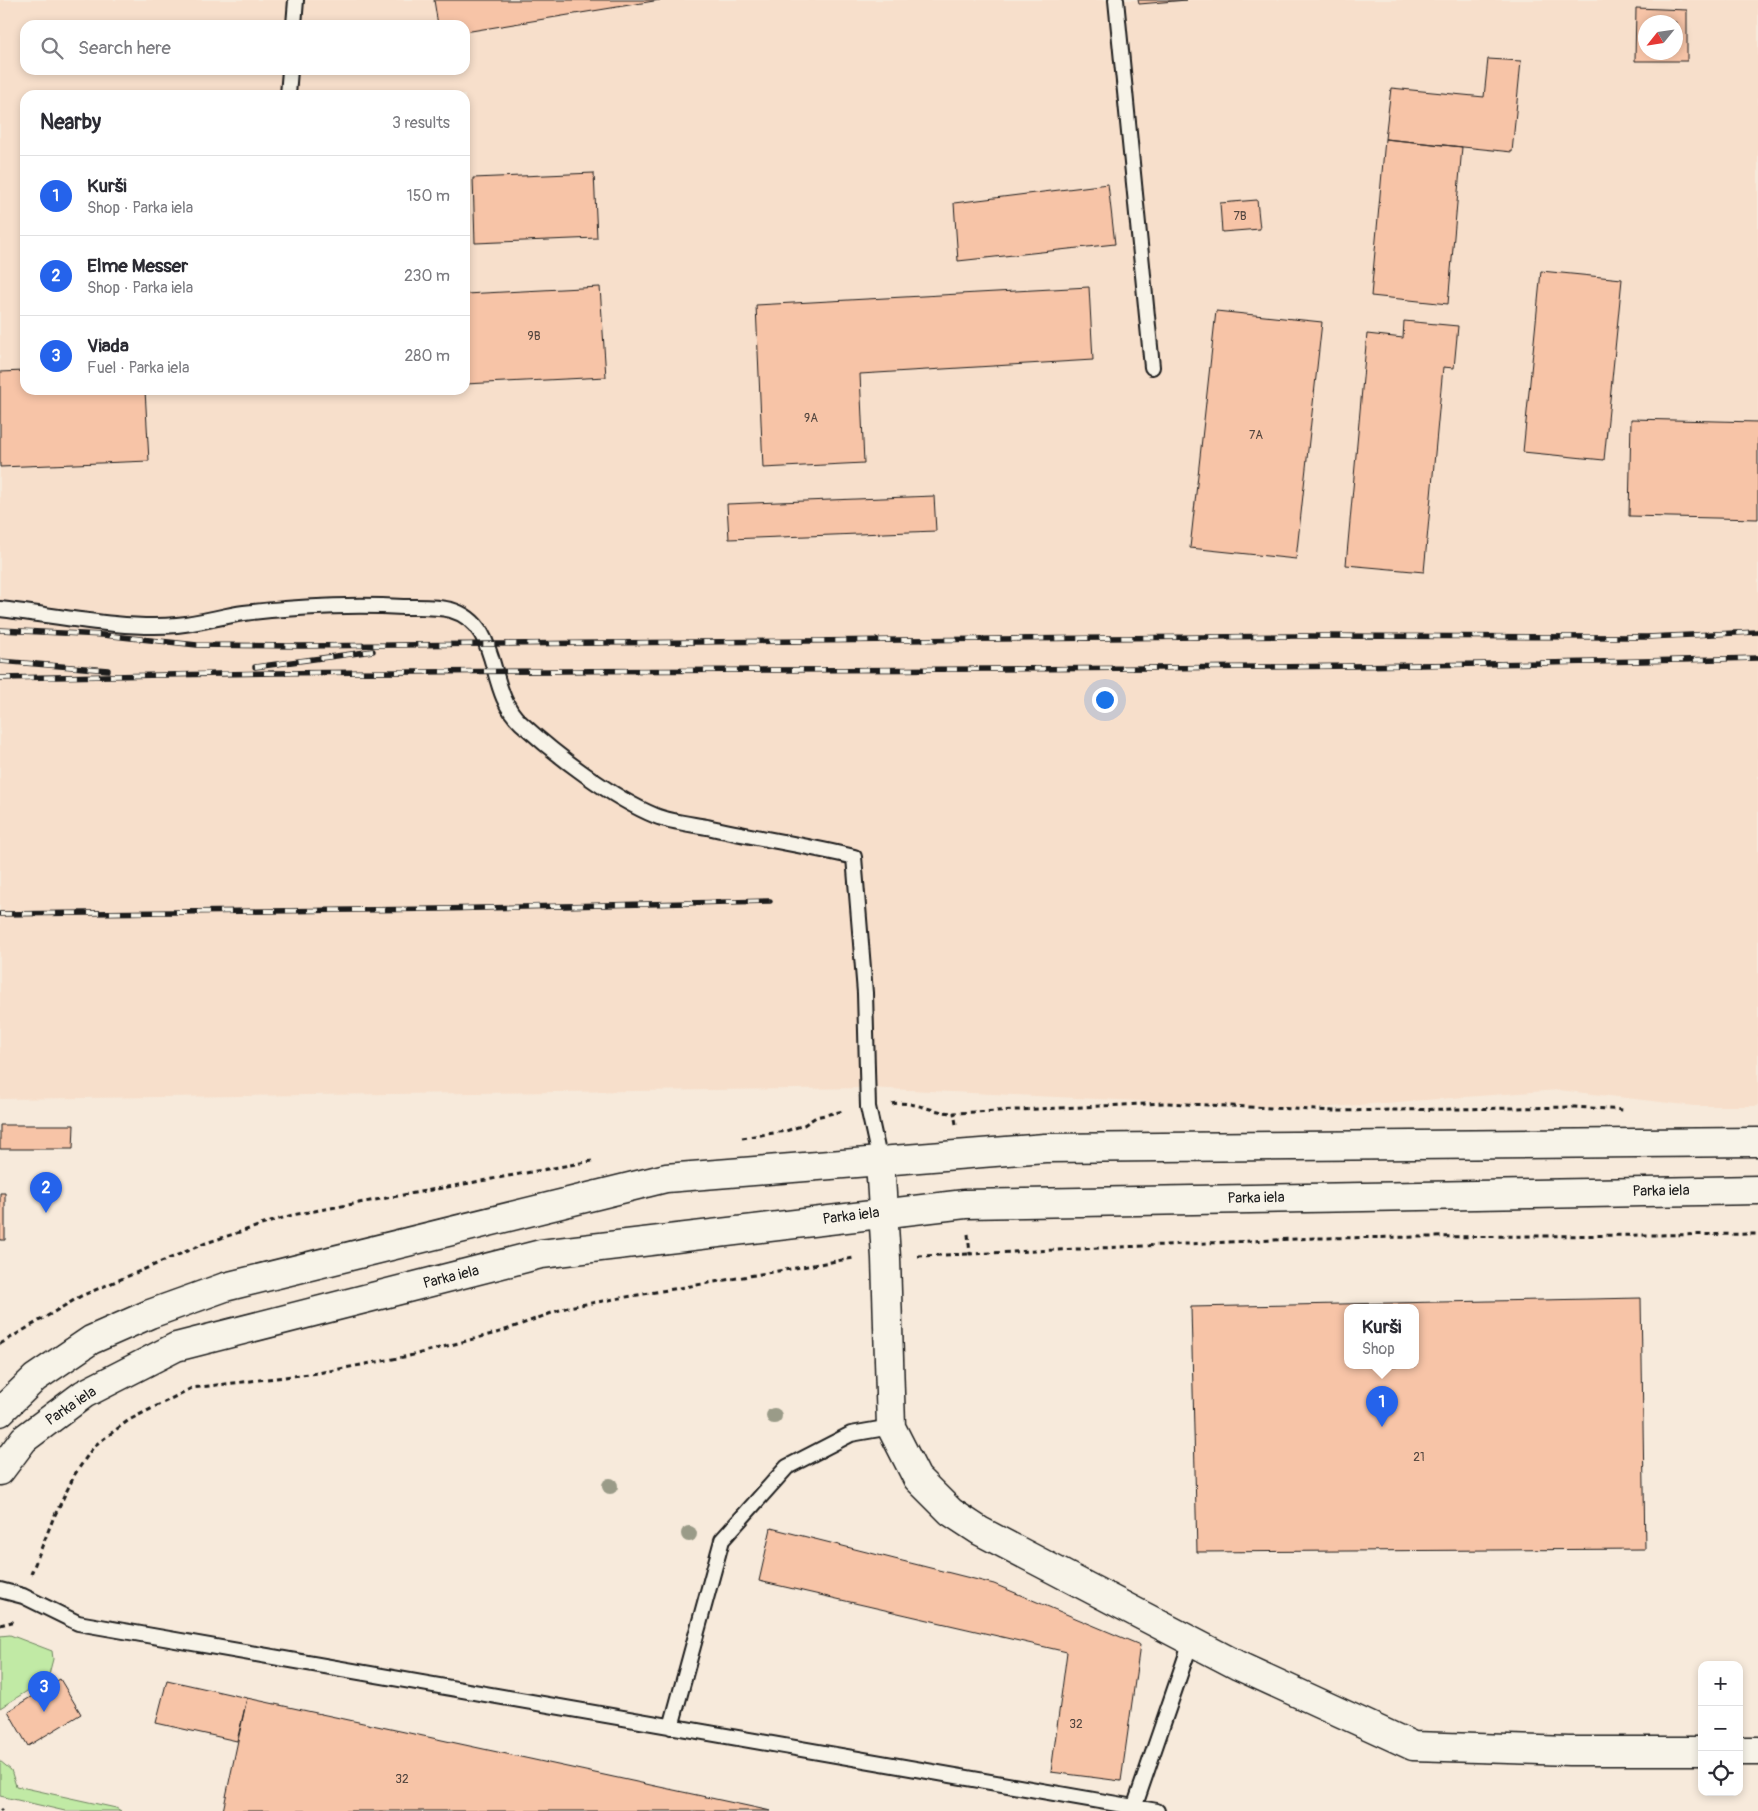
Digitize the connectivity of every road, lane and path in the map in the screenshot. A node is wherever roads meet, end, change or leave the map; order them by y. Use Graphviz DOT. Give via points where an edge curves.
graph roads {
  1 [pos="296,0"];
  2 [pos="1116,0"];
  3 [pos="294,20"];
  4 [pos="290,75"];
  5 [pos="288,90"];
  6 [pos="1152,367"];
  7 [pos="0,609"];
  8 [pos="1758,1142"];
  9 [pos="880,1162"];
  10 [pos="1758,1190"];
  11 [pos="883,1212"];
  12 [pos="1758,1234"];
  13 [pos="984,1253"];
  14 [pos="808,1266"];
  15 [pos="0,1412"];
  16 [pos="891,1427"];
  17 [pos="0,1471"];
  18 [pos="53,1519"];
  19 [pos="0,1590"];
  20 [pos="1191,1642"];
  21 [pos="671,1727"];
  22 [pos="1698,1751"];
  23 [pos="1743,1751"];
  24 [pos="1758,1751"];
  25 [pos="1134,1809"];
  26 [pos="1157,1811"];
  1 -- 3 [label="lane"];
  2 -- 6 [label="lane"];
  4 -- 5 [label="lane"];
  7 -- 9 [label="lane" via="140,625 177,625 300,607 377,605 451,610 477,624 484,636 502,696 518,721 624,801 658,817 854,857 865,993 868,1107"];
  8 -- 9 [label="main road" via="1045,1148"];
  9 -- 11 [label="main road"];
  9 -- 15 [label="main road" via="666,1178 224,1287 91,1340 35,1378"];
  10 -- 11 [label="main road, Parka iela" via="965,1204"];
  11 -- 16 [label="main road"];
  11 -- 17 [label="main road, Parka iela" via="541,1254 176,1347 84,1394 24,1439"];
  12 -- 13 [label="path" via="1316,1238"];
  14 -- 18 [label="path" via="568,1307 500,1332 409,1356 318,1373 192,1388 129,1420 94,1446 75,1474"];
  16 -- 20 [label="main road" via="917,1478 951,1512 980,1531"];
  16 -- 21 [label="lane" via="851,1434 787,1467 722,1540"];
  19 -- 21 [label="lane" via="23,1596 78,1623"];
  20 -- 22 [label="main road" via="1413,1746"];
  20 -- 25 [label="lane"];
  21 -- 25 [label="lane"];
  23 -- 24 [label="main road"];
  25 -- 26 [label="lane"];
}
